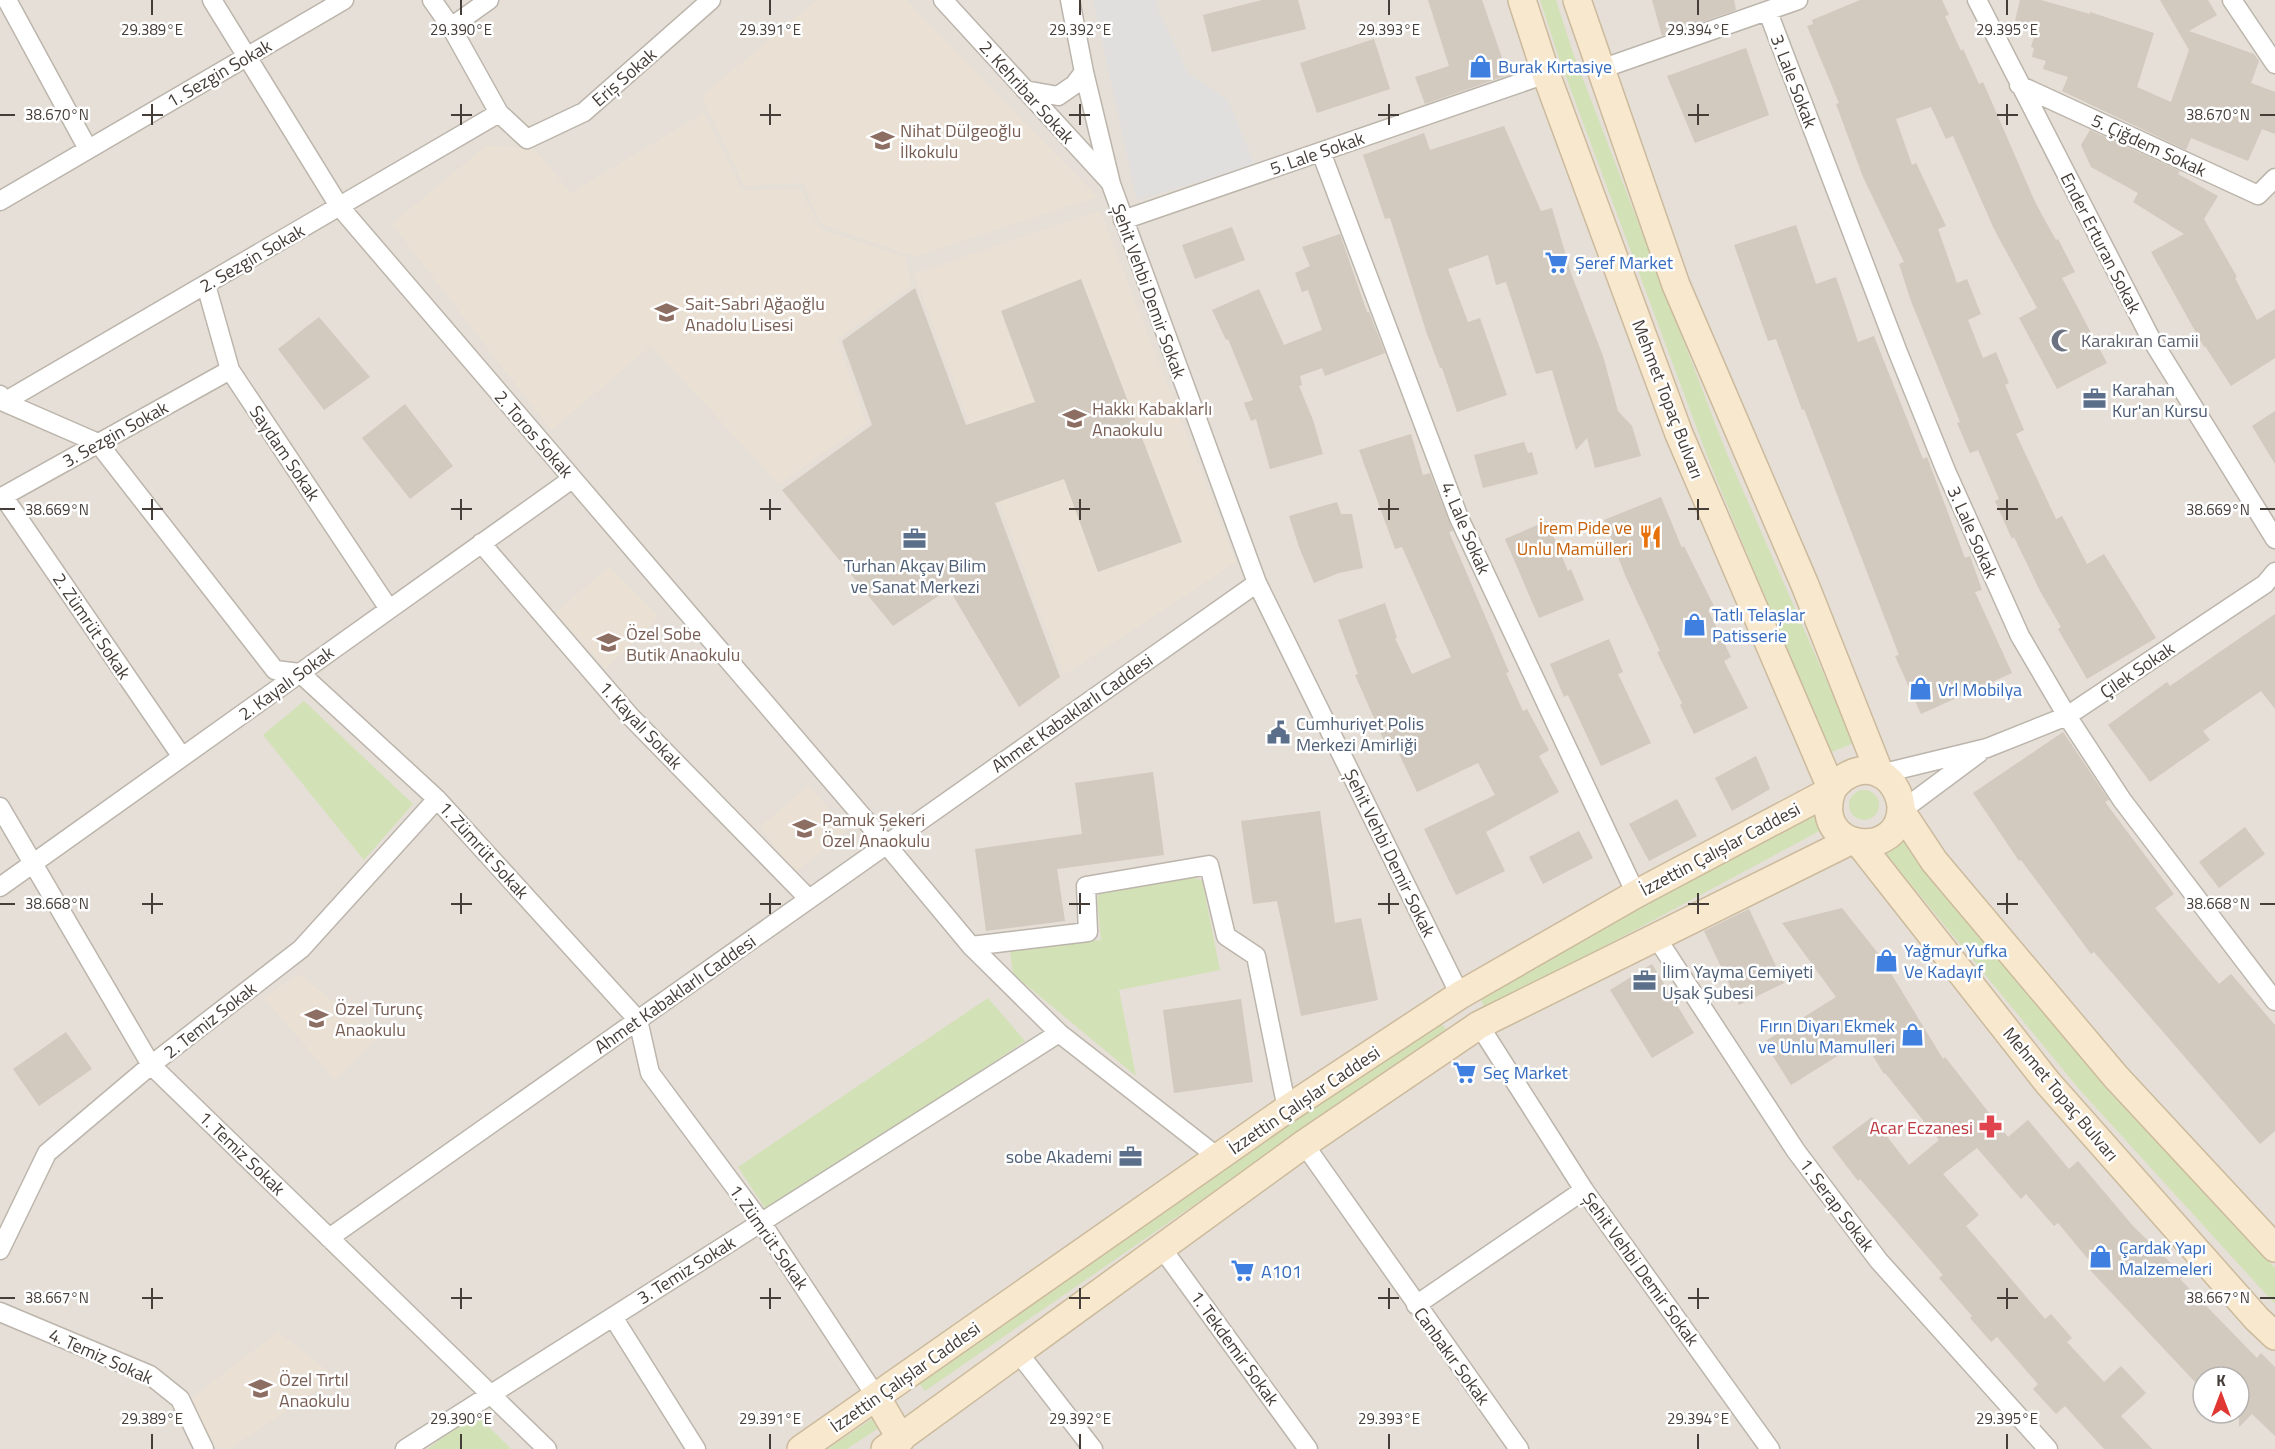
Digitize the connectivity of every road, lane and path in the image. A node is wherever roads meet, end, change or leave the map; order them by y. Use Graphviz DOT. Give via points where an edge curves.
graph roads {
  1 [pos="7,0"];
  2 [pos="212,0"];
  3 [pos="344,0"];
  4 [pos="432,0"];
  5 [pos="489,0"];
  6 [pos="711,0"];
  7 [pos="943,0"];
  8 [pos="1070,0"];
  9 [pos="1522,0"];
  10 [pos="1577,0"];
  11 [pos="1798,0"];
  12 [pos="1977,0"];
  13 [pos="2232,0"];
  14 [pos="1768,12"];
  15 [pos="451,27"];
  16 [pos="246,57"];
  17 [pos="2275,64"];
  18 [pos="1601,69"];
  19 [pos="1084,72"];
  20 [pos="1546,74"];
  21 [pos="2019,85"];
  22 [pos="1025,90"];
  23 [pos="499,113"];
  24 [pos="88,149"];
  25 [pos="1322,152"];
  26 [pos="2275,178"];
  27 [pos="1111,184"];
  28 [pos="0,201"];
  29 [pos="339,206"];
  30 [pos="1123,220"];
  31 [pos="206,285"];
  32 [pos="230,370"];
  33 [pos="2,399"];
  34 [pos="98,443"];
  35 [pos="572,478"];
  36 [pos="2,497"];
  37 [pos="2275,539"];
  38 [pos="481,543"];
  39 [pos="2275,572"];
  40 [pos="1257,583"];
  41 [pos="389,609"];
  42 [pos="300,673"];
  43 [pos="2067,716"];
  44 [pos="1987,748"];
  45 [pos="182,757"];
  46 [pos="1880,774"];
  47 [pos="1832,790"];
  48 [pos="437,799"];
  49 [pos="0,807"];
  50 [pos="1901,811"];
  51 [pos="1854,842"];
  52 [pos="886,844"];
  53 [pos="34,862"];
  54 [pos="0,887"];
  55 [pos="1636,894"];
  56 [pos="808,899"];
  57 [pos="1656,937"];
  58 [pos="972,946"];
  59 [pos="1460,995"];
  60 [pos="2275,1001"];
  61 [pos="638,1020"];
  62 [pos="1479,1025"];
  63 [pos="1059,1033"];
  64 [pos="152,1065"];
  65 [pos="1287,1109"];
  66 [pos="1304,1144"];
  67 [pos="1220,1158"];
  68 [pos="1584,1190"];
  69 [pos="761,1222"];
  70 [pos="329,1238"];
  71 [pos="1161,1247"];
  72 [pos="2275,1248"];
  73 [pos="0,1250"];
  74 [pos="1416,1305"];
  75 [pos="0,1312"];
  76 [pos="613,1317"];
  77 [pos="2275,1336"];
  78 [pos="1017,1351"];
  79 [pos="490,1395"];
  80 [pos="877,1398"];
  81 [pos="898,1446"];
  82 [pos="204,1449"];
  83 [pos="405,1449"];
  84 [pos="547,1449"];
  85 [pos="696,1449"];
  86 [pos="801,1449"];
  87 [pos="1093,1449"];
  88 [pos="1308,1449"];
  89 [pos="1519,1449"];
  90 [pos="1770,1449"];
  91 [pos="2048,1449"];
  1 -- 24 [label="street"];
  2 -- 16 [label="street, 2. Toros Sokak"];
  3 -- 16 [label="street, 1. Sezgin Sokak"];
  4 -- 15 [label="street"];
  5 -- 15 [label="street"];
  6 -- 23 [label="street, Eriş Sokak" via="584,112 526,139"];
  7 -- 22 [label="street, 2. Kehribar Sokak"];
  8 -- 19 [label="street, Şehit Vehbi Demir Sokak"];
  9 -- 20 [label="main road, Mehmet Topaç Bulvarı"];
  10 -- 18 [label="main road"];
  11 -- 14 [label="street"];
  12 -- 21 [label="street, Ender Erturan Sokak"];
  13 -- 17 [label="street"];
  14 -- 18 [label="street"];
  14 -- 43 [label="street, 3. Lale Sokak" via="1946,471 2020,636"];
  15 -- 23 [label="street"];
  16 -- 24 [label="street, 1. Sezgin Sokak"];
  16 -- 29 [label="street, 2. Toros Sokak"];
  18 -- 46 [label="main road" via="1676,285 1805,585"];
  19 -- 22 [label="street" via="1058,96"];
  19 -- 27 [label="street, Şehit Vehbi Demir Sokak"];
  20 -- 25 [label="street, 5. Lale Sokak"];
  20 -- 47 [label="main road, Mehmet Topaç Bulvarı" via="1679,434"];
  21 -- 26 [label="street, 5. Çiğdem Sokak" via="2258,195"];
  21 -- 37 [label="street, Ender Erturan Sokak" via="2150,337"];
  22 -- 27 [label="street, 2. Kehribar Sokak"];
  23 -- 29 [label="street, 2. Sezgin Sokak"];
  24 -- 28 [label="street, 1. Sezgin Sokak"];
  25 -- 30 [label="street, 5. Lale Sokak"];
  25 -- 55 [label="street, 4. Lale Sokak" via="1459,518"];
  27 -- 30 [label="street, Şehit Vehbi Demir Sokak"];
  29 -- 31 [label="street, 2. Sezgin Sokak"];
  29 -- 35 [label="street, 2. Toros Sokak"];
  30 -- 40 [label="street, Şehit Vehbi Demir Sokak"];
  31 -- 32 [label="street, Saydam Sokak"];
  31 -- 33 [label="street, 2. Sezgin Sokak"];
  32 -- 34 [label="street, 3. Sezgin Sokak"];
  32 -- 41 [label="street, Saydam Sokak"];
  33 -- 34 [label="street"];
  34 -- 36 [label="street, 3. Sezgin Sokak"];
  34 -- 42 [label="street" via="274,670"];
  35 -- 38 [label="street, 2. Kayalı Sokak"];
  35 -- 52 [label="street, 2. Toros Sokak"];
  36 -- 45 [label="street, 2. Zümrüt Sokak"];
  38 -- 41 [label="street, 2. Kayalı Sokak"];
  38 -- 56 [label="street, 1. Kayalı Sokak" via="630,716"];
  39 -- 43 [label="street, Çilek Sokak" via="2265,584"];
  40 -- 52 [label="street, Ahmet Kabaklarlı Caddesi"];
  40 -- 59 [label="street, Şehit Vehbi Demir Sokak"];
  41 -- 42 [label="street, 2. Kayalı Sokak"];
  42 -- 45 [label="street, 2. Kayalı Sokak"];
  42 -- 48 [label="street, 1. Zümrüt Sokak"];
  43 -- 44 [label="street, Çilek Sokak"];
  43 -- 60 [label="street, 3. Lale Sokak" via="2122,800"];
  44 -- 46 [label="street"];
  44 -- 50 [label="street"];
  45 -- 53 [label="street, 2. Kayalı Sokak"];
  46 -- 47 [label="main road" via="1853,772"];
  46 -- 50 [label="main road" via="1896,789"];
  47 -- 51 [label="main road" via="1828,813 1836,829"];
  47 -- 55 [label="main road, İzzettin Çalışlar Caddesi"];
  48 -- 61 [label="street, 1. Zümrüt Sokak"];
  48 -- 64 [label="street, 2. Temiz Sokak" via="302,950"];
  49 -- 53 [label="street, 1. Temiz Sokak"];
  50 -- 51 [label="main road" via="1895,826 1883,838"];
  50 -- 72 [label="main road" via="1934,861 2116,1077"];
  51 -- 57 [label="main road, İzzettin Çalışlar Caddesi"];
  51 -- 77 [label="main road, Mehmet Topaç Bulvarı" via="2048,1083"];
  52 -- 56 [label="street, Ahmet Kabaklarlı Caddesi"];
  52 -- 58 [label="street, 2. Toros Sokak"];
  53 -- 54 [label="street, 2. Kayalı Sokak"];
  53 -- 64 [label="street, 1. Temiz Sokak"];
  55 -- 59 [label="main road, İzzettin Çalışlar Caddesi"];
  56 -- 61 [label="street, Ahmet Kabaklarlı Caddesi"];
  57 -- 62 [label="main road, İzzettin Çalışlar Caddesi"];
  57 -- 91 [label="street, 1. Serap Sokak" via="1796,1151 1879,1261"];
  58 -- 63 [label="street, 2. Toros Sokak"];
  58 -- 65 [label="street" via="1088,932 1086,886 1209,865 1226,936 1256,956"];
  59 -- 62 [label="main road"];
  59 -- 65 [label="main road, İzzettin Çalışlar Caddesi"];
  61 -- 69 [label="street, 1. Zümrüt Sokak" via="650,1072"];
  61 -- 70 [label="street, Ahmet Kabaklarlı Caddesi"];
  62 -- 66 [label="main road, İzzettin Çalışlar Caddesi"];
  62 -- 68 [label="street, Şehit Vehbi Demir Sokak"];
  63 -- 67 [label="street, 2. Toros Sokak"];
  63 -- 69 [label="street, 3. Temiz Sokak"];
  64 -- 70 [label="street, 1. Temiz Sokak"];
  64 -- 73 [label="street, 2. Temiz Sokak" via="47,1153"];
  65 -- 67 [label="main road, İzzettin Çalışlar Caddesi"];
  66 -- 71 [label="main road, İzzettin Çalışlar Caddesi"];
  66 -- 74 [label="street, Canbakır Sokak"];
  67 -- 80 [label="main road, İzzettin Çalışlar Caddesi"];
  68 -- 74 [label="street"];
  68 -- 90 [label="street, Şehit Vehbi Demir Sokak"];
  69 -- 76 [label="street, 3. Temiz Sokak"];
  69 -- 80 [label="street, 1. Zümrüt Sokak"];
  70 -- 79 [label="street, 1. Temiz Sokak"];
  71 -- 78 [label="main road, İzzettin Çalışlar Caddesi"];
  71 -- 88 [label="street, 1. Tekdemir Sokak"];
  74 -- 89 [label="street, Canbakır Sokak"];
  75 -- 82 [label="street, 4. Temiz Sokak" via="150,1375 180,1399"];
  76 -- 79 [label="street, 3. Temiz Sokak"];
  76 -- 85 [label="street"];
  78 -- 81 [label="main road, İzzettin Çalışlar Caddesi"];
  78 -- 87 [label="street"];
  79 -- 83 [label="street, 3. Temiz Sokak"];
  79 -- 84 [label="street, 1. Temiz Sokak"];
  80 -- 81 [label="main road"];
  80 -- 86 [label="main road, İzzettin Çalışlar Caddesi"];
}
